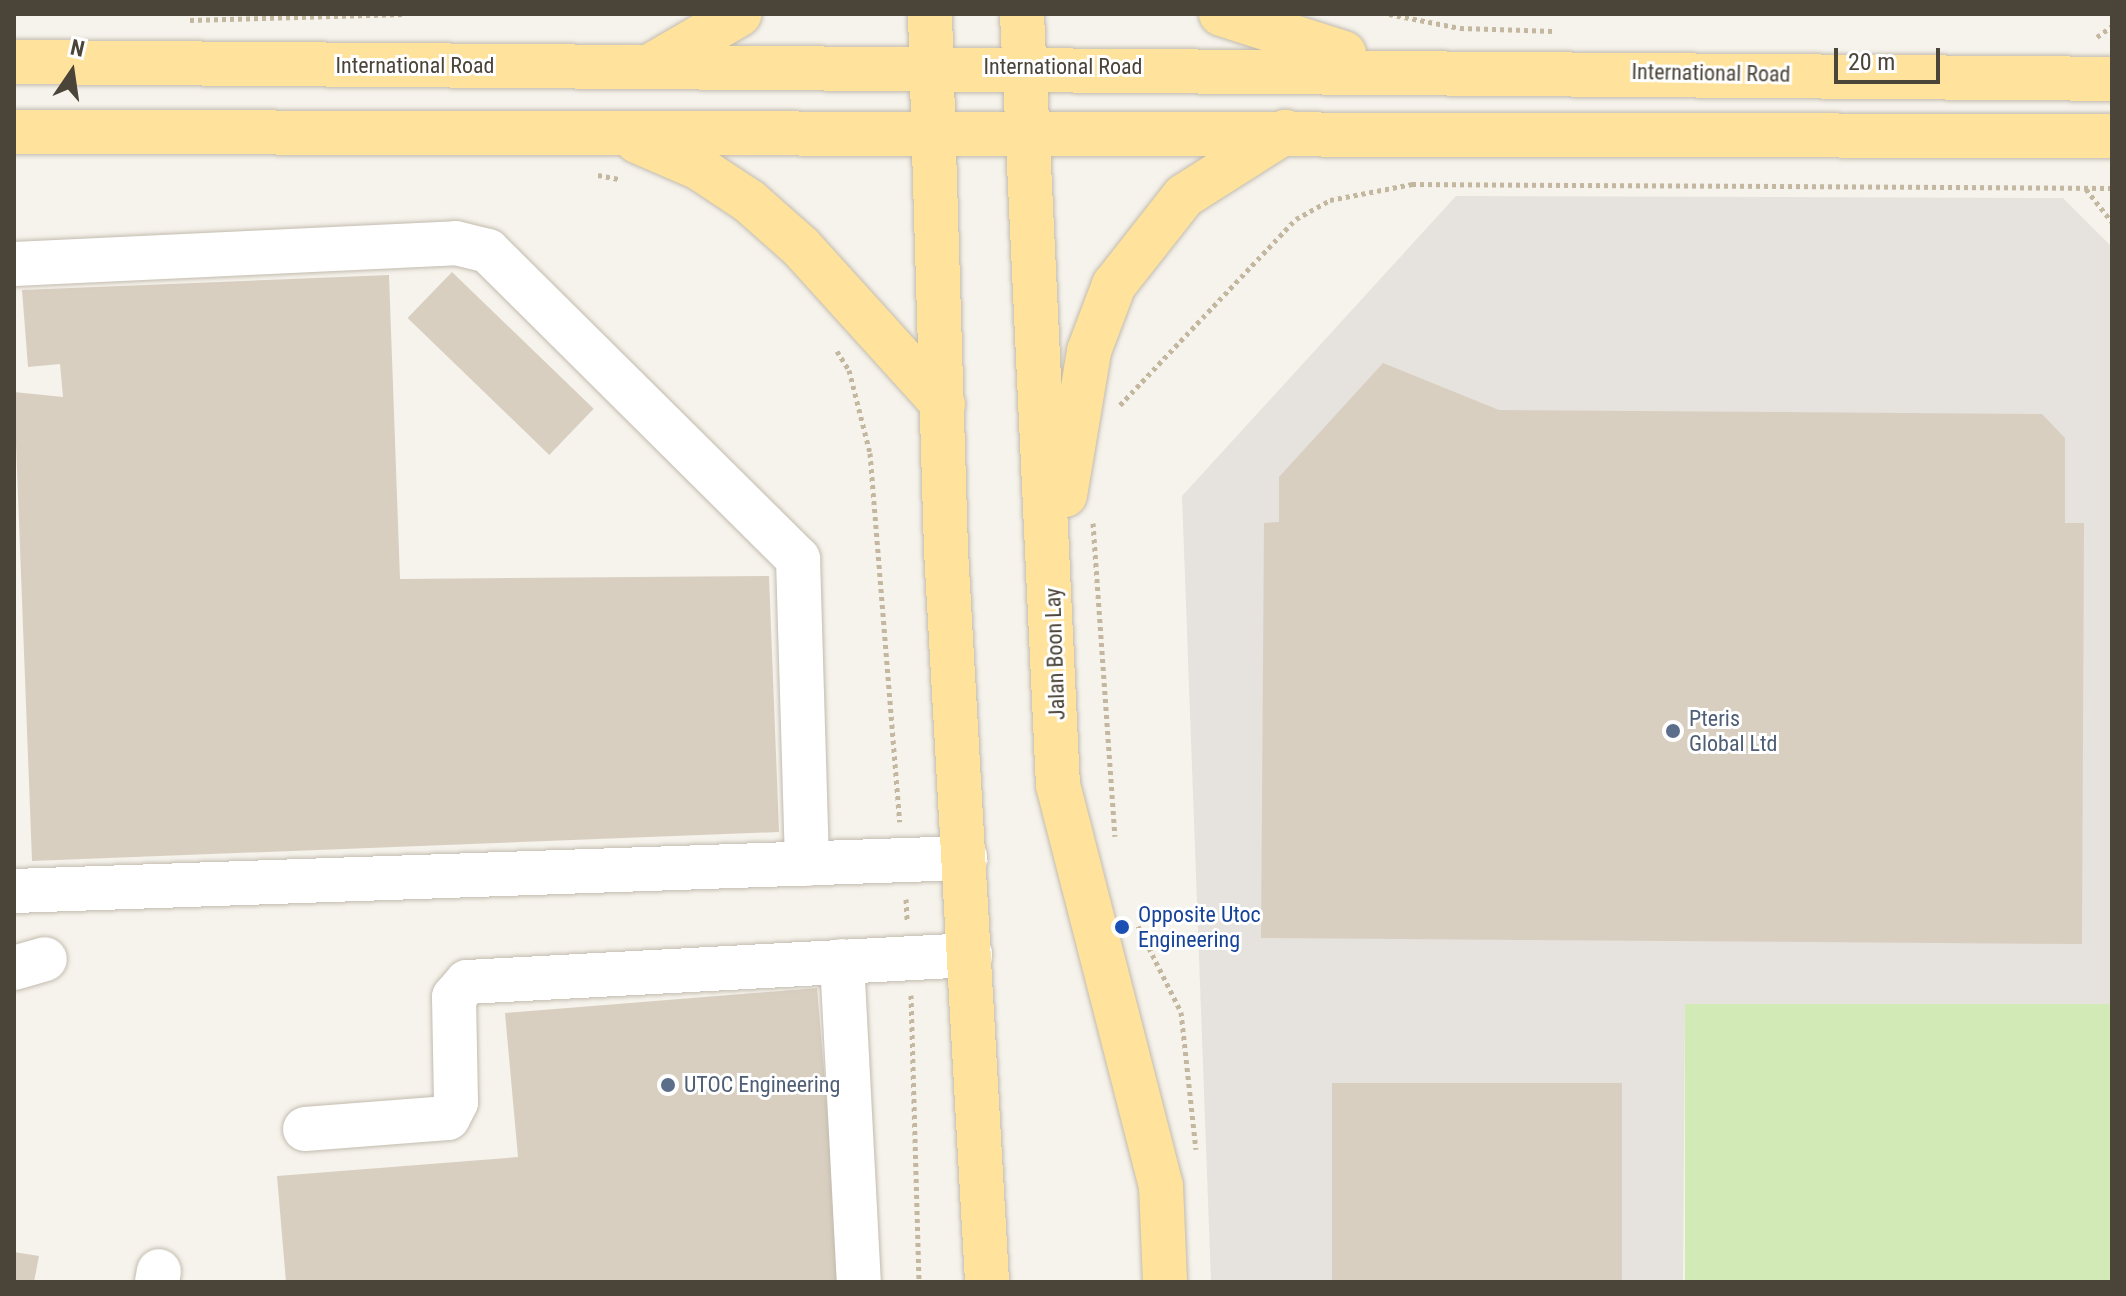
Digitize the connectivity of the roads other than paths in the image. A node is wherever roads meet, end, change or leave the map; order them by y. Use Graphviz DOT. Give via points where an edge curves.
graph roads {
  1 [pos="740,14"];
  2 [pos="930,14"];
  3 [pos="1022,14"];
  4 [pos="1221,14"];
  5 [pos="14,62"];
  6 [pos="654,64"];
  7 [pos="932,66"];
  8 [pos="1024,67"];
  9 [pos="1403,68"];
  10 [pos="2112,79"];
  11 [pos="14,132"];
  12 [pos="933,132"];
  13 [pos="1027,132"];
  14 [pos="1285,132"];
  15 [pos="612,133"];
  16 [pos="2112,136"];
  17 [pos="14,264"];
  18 [pos="943,404"];
  19 [pos="1053,576"];
  20 [pos="965,858"];
  21 [pos="807,864"];
  22 [pos="14,891"];
  23 [pos="970,955"];
  24 [pos="842,961"];
  25 [pos="305,1129"];
  26 [pos="859,1282"];
  27 [pos="987,1282"];
  28 [pos="1165,1282"];
  1 -- 6 [label="main road"];
  2 -- 7 [label="main road"];
  3 -- 8 [label="main road, Jalan Boon Lay"];
  4 -- 9 [label="main road"];
  5 -- 6 [label="main road, International Road"];
  6 -- 7 [label="main road, International Road"];
  7 -- 8 [label="main road, International Road"];
  7 -- 12 [label="main road"];
  8 -- 9 [label="main road, International Road"];
  8 -- 13 [label="main road, Jalan Boon Lay"];
  9 -- 10 [label="main road, International Road"];
  11 -- 15 [label="main road"];
  12 -- 13 [label="main road"];
  12 -- 15 [label="main road"];
  12 -- 18 [label="main road"];
  13 -- 14 [label="main road"];
  13 -- 19 [label="main road, Jalan Boon Lay"];
  14 -- 16 [label="main road"];
  14 -- 19 [label="main road" via="1184,196 1114,285 1089,351"];
  15 -- 18 [label="main road" via="664,150 749,201 801,247"];
  17 -- 21 [label="lane" via="456,243 488,251 798,559"];
  18 -- 20 [label="main road"];
  19 -- 28 [label="main road, Jalan Boon Lay" via="1058,785 1161,1186"];
  20 -- 21 [label="lane"];
  20 -- 23 [label="main road"];
  21 -- 22 [label="lane"];
  23 -- 24 [label="lane"];
  23 -- 27 [label="main road"];
  24 -- 25 [label="lane" via="467,982 454,997 456,1102 448,1118"];
  24 -- 26 [label="lane"];
}
